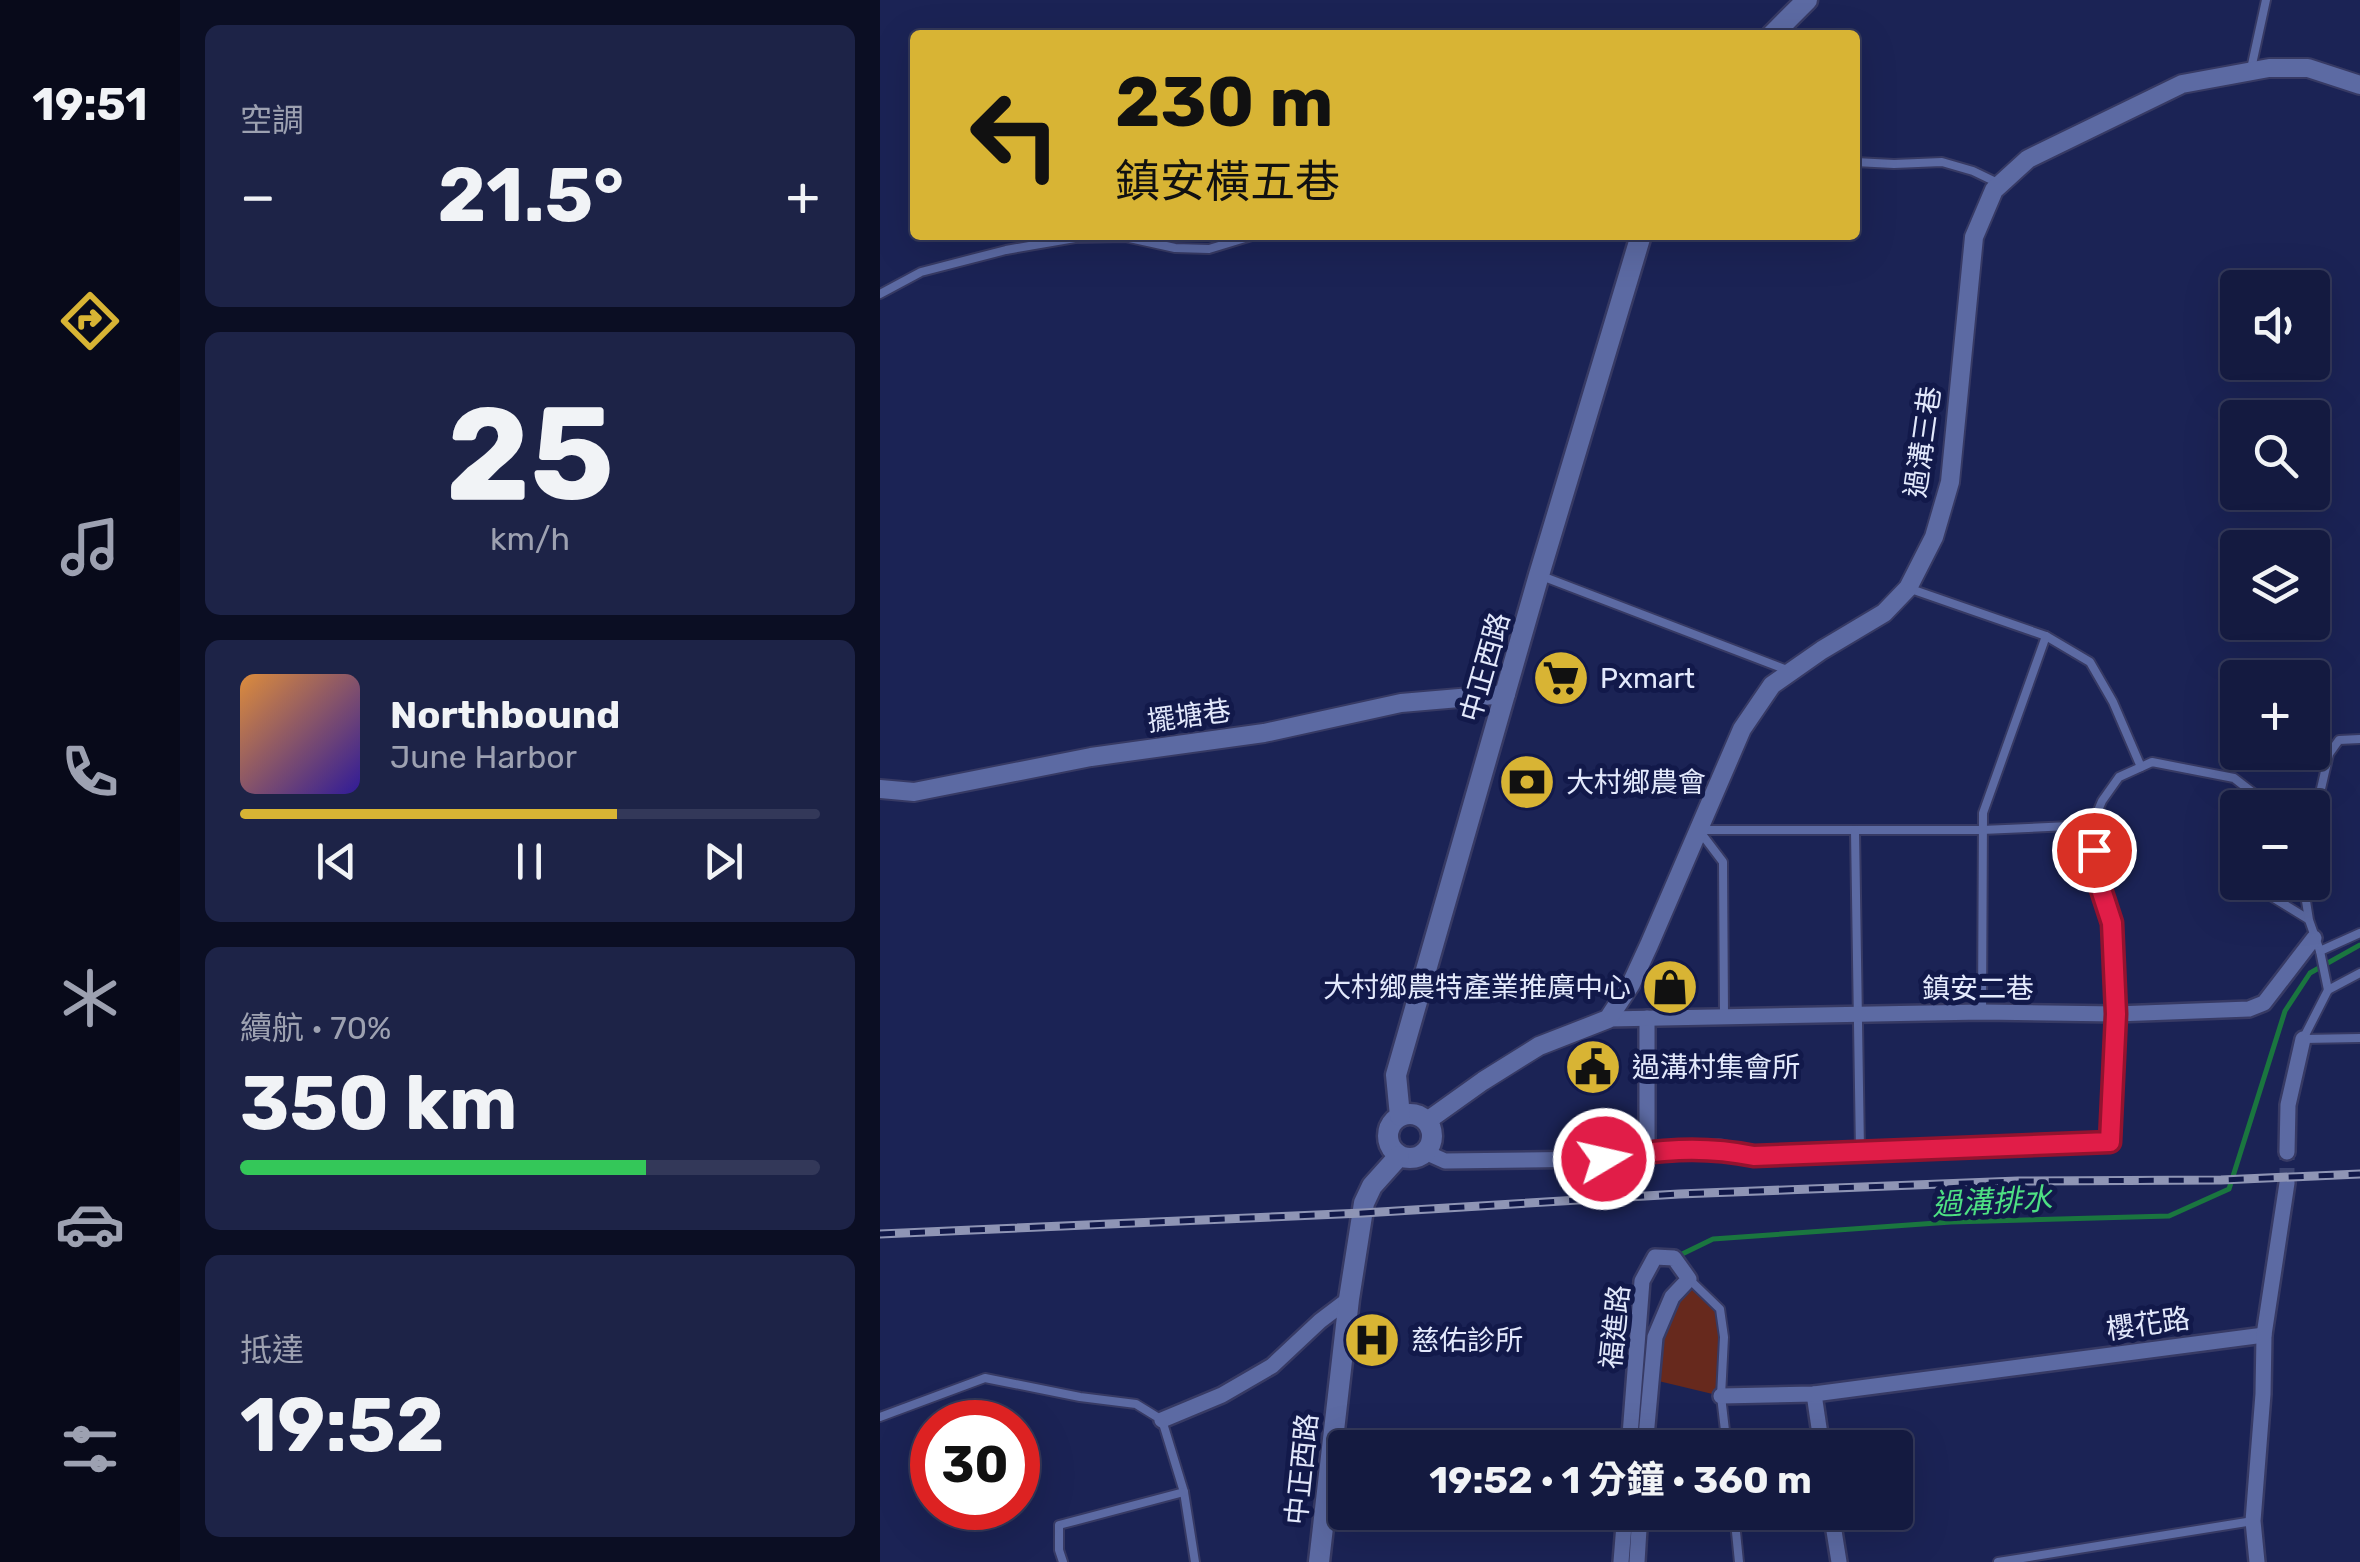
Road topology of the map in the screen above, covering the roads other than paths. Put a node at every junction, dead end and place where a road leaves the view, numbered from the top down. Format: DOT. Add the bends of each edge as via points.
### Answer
graph roads {
  1 [pos="1807,0"];
  2 [pos="2266,0"];
  3 [pos="1777,30"];
  4 [pos="2250,72"];
  5 [pos="2360,84"];
  6 [pos="1860,162"];
  7 [pos="2000,184"];
  8 [pos="1064,240"];
  9 [pos="1139,240"];
  10 [pos="1237,240"];
  11 [pos="1640,240"];
  12 [pos="880,294"];
  13 [pos="1540,575"];
  14 [pos="1908,588"];
  15 [pos="2046,636"];
  16 [pos="1790,671"];
  17 [pos="1506,694"];
  18 [pos="2360,739"];
  19 [pos="2142,767"];
  20 [pos="880,789"];
  21 [pos="2250,790"];
  22 [pos="2320,790"];
  23 [pos="2092,825"];
  24 [pos="1699,830"];
  25 [pos="1982,830"];
  26 [pos="1855,831"];
  27 [pos="2277,900"];
  28 [pos="2305,900"];
  29 [pos="2309,920"];
  30 [pos="2360,933"];
  31 [pos="2317,945"];
  32 [pos="2360,972"];
  33 [pos="2328,990"];
  34 [pos="1982,1012"];
  35 [pos="1857,1014"];
  36 [pos="2116,1014"];
  37 [pos="1724,1016"];
  38 [pos="1647,1018"];
  39 [pos="1608,1019"];
  40 [pos="2360,1038"];
  41 [pos="2302,1039"];
  42 [pos="1400,1116"];
  43 [pos="1426,1121"];
  44 [pos="2110,1142"];
  45 [pos="1860,1150"];
  46 [pos="1425,1152"];
  47 [pos="1647,1152"];
  48 [pos="2287,1152"];
  49 [pos="1399,1156"];
  50 [pos="2287,1184"];
  51 [pos="1688,1279"];
  52 [pos="1348,1299"];
  53 [pos="2264,1335"];
  54 [pos="1814,1394"];
  55 [pos="1721,1396"];
  56 [pos="880,1416"];
  57 [pos="1162,1420"];
  58 [pos="1631,1430"];
  59 [pos="1647,1430"];
  60 [pos="1725,1430"];
  61 [pos="1819,1430"];
  62 [pos="1184,1492"];
  63 [pos="2253,1522"];
  64 [pos="1623,1530"];
  65 [pos="1639,1530"];
  66 [pos="1736,1530"];
  67 [pos="1835,1530"];
  68 [pos="1063,1562"];
  69 [pos="1195,1562"];
  70 [pos="1319,1562"];
  71 [pos="1621,1562"];
  72 [pos="1637,1562"];
  73 [pos="1739,1562"];
  74 [pos="1839,1562"];
  75 [pos="1998,1562"];
  76 [pos="2257,1562"];
  1 -- 3 [label="main road"];
  2 -- 4 [label="lane"];
  4 -- 5 [label="street, 過溝三巷" via="2308,68"];
  4 -- 7 [label="street, 過溝三巷" via="2182,84 2028,159"];
  6 -- 7 [label="lane" via="1942,162"];
  7 -- 14 [label="street, 過溝三巷" via="1974,237 1950,482 1934,537"];
  8 -- 12 [label="lane" via="920,272"];
  9 -- 10 [label="lane" via="1174,248"];
  11 -- 13 [label="main road, 中正西路"];
  13 -- 16 [label="lane"];
  13 -- 17 [label="main road, 中正西路"];
  14 -- 15 [label="lane"];
  14 -- 16 [label="street, 過溝三巷" via="1884,613"];
  15 -- 19 [label="lane" via="2090,662"];
  15 -- 25 [label="lane" via="1982,813"];
  16 -- 24 [label="street, 過溝三巷" via="1742,729"];
  17 -- 20 [label="street, 擺塘巷" via="1402,702 1264,733 1091,757 914,792"];
  17 -- 42 [label="main road, 中正西路" via="1396,1076"];
  18 -- 22 [label="lane" via="2339,740 2328,754"];
  19 -- 21 [label="lane" via="2152,762 2234,778"];
  19 -- 23 [label="lane" via="2119,777"];
  23 -- 25 [label="lane"];
  23 -- 36 [label="lane" via="2096,874 2112,923"];
  24 -- 26 [label="lane"];
  24 -- 37 [label="lane" via="1723,862"];
  24 -- 39 [label="street, 過溝三巷" via="1631,984"];
  25 -- 26 [label="lane"];
  25 -- 34 [label="lane"];
  26 -- 35 [label="lane"];
  27 -- 29 [label="lane"];
  28 -- 29 [label="lane"];
  29 -- 31 [label="lane"];
  30 -- 31 [label="lane"];
  31 -- 33 [label="lane"];
  31 -- 36 [label="street, 鎮安二巷" via="2264,1003 2249,1010"];
  32 -- 33 [label="lane"];
  33 -- 41 [label="lane"];
  34 -- 35 [label="street, 鎮安二巷"];
  34 -- 36 [label="street, 鎮安二巷"];
  35 -- 37 [label="street, 鎮安二巷"];
  35 -- 45 [label="lane"];
  36 -- 44 [label="lane"];
  37 -- 38 [label="street, 鎮安二巷"];
  38 -- 39 [label="street, 鎮安二巷"];
  38 -- 47 [label="street"];
  39 -- 43 [label="street" via="1539,1046"];
  40 -- 41 [label="lane"];
  41 -- 48 [label="street" via="2288,1104"];
  42 -- 43 [label="main road"];
  42 -- 49 [label="main road, 中正西路" via="1387,1133"];
  43 -- 46 [label="main road" via="1432,1140"];
  44 -- 45 [label="street"];
  45 -- 47 [label="street" via="1754,1156 1719,1148"];
  46 -- 47 [label="street" via="1446,1161 1604,1159"];
  46 -- 49 [label="main road"];
  49 -- 52 [label="main road, 中正西路" via="1364,1203"];
  50 -- 53 [label="street"];
  51 -- 55 [label="lane" via="1720,1309"];
  51 -- 58 [label="street, 福進路" via="1674,1258 1655,1257 1642,1281"];
  51 -- 59 [label="street, 福進路" via="1672,1297 1655,1338"];
  52 -- 57 [label="street" via="1272,1366"];
  52 -- 70 [label="main road, 中正西路"];
  53 -- 54 [label="street, 櫻花路"];
  53 -- 63 [label="street"];
  54 -- 55 [label="street, 櫻花路"];
  54 -- 61 [label="street"];
  55 -- 60 [label="lane"];
  56 -- 57 [label="lane" via="985,1378 1136,1404"];
  57 -- 62 [label="lane"];
  62 -- 68 [label="lane" via="1059,1524"];
  62 -- 69 [label="lane"];
  63 -- 75 [label="lane"];
  63 -- 76 [label="street"];
  64 -- 71 [label="street"];
  65 -- 72 [label="street"];
  66 -- 73 [label="lane"];
  67 -- 74 [label="street"];
}
